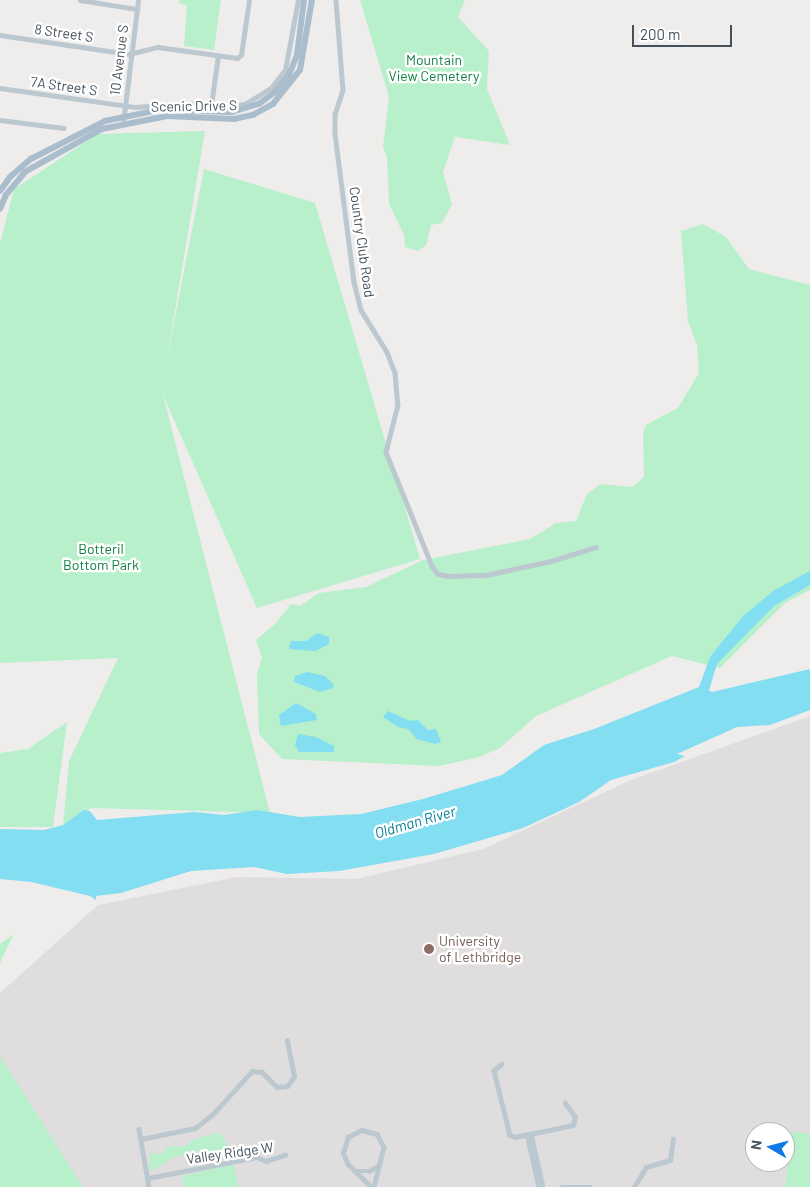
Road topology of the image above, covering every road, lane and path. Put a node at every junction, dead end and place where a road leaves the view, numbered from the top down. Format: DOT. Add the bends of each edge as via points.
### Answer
graph roads {
  1 [pos="80,0"];
  2 [pos="138,0"];
  3 [pos="249,0"];
  4 [pos="298,0"];
  5 [pos="304,0"];
  6 [pos="312,0"];
  7 [pos="336,0"];
  8 [pos="137,9"];
  9 [pos="0,35"];
  10 [pos="129,54"];
  11 [pos="218,56"];
  12 [pos="0,88"];
  13 [pos="124,105"];
  14 [pos="211,105"];
  15 [pos="124,115"];
  16 [pos="0,120"];
  17 [pos="123,123"];
  18 [pos="64,128"];
  19 [pos="0,191"];
  20 [pos="0,210"];
  21 [pos="596,547"];
  22 [pos="287,1041"];
  23 [pos="502,1064"];
  24 [pos="565,1104"];
  25 [pos="139,1129"];
  26 [pos="529,1134"];
  27 [pos="674,1139"];
  28 [pos="141,1140"];
  29 [pos="285,1155"];
  30 [pos="382,1161"];
  31 [pos="355,1170"];
  32 [pos="148,1178"];
  33 [pos="149,1187"];
  34 [pos="372,1187"];
  35 [pos="539,1187"];
  36 [pos="543,1187"];
  37 [pos="562,1187"];
  38 [pos="591,1187"];
  39 [pos="634,1187"];
  1 -- 8 [label="street"];
  2 -- 8 [label="street, 10 Avenue S"];
  3 -- 11 [label="street, 8 Street S" via="241,55 235,58"];
  4 -- 14 [label="street, Scenic Drive S" via="289,59 279,78 261,96 245,104"];
  5 -- 15 [label="main road, Scenic Drive S" via="297,56 289,75 276,92 259,104 232,112 170,109"];
  6 -- 17 [label="main road, Scenic Drive S" via="300,70 273,104 253,115 234,119 167,116"];
  7 -- 21 [label="street, Country Club Road" via="343,90 335,114 335,134 354,282 365,319 387,352 395,373 398,405 386,452 432,566 438,574 448,576 486,575"];
  8 -- 10 [label="street, 10 Avenue S"];
  9 -- 10 [label="street, 8 Street S"];
  10 -- 11 [label="street, 8 Street S" via="158,47"];
  10 -- 13 [label="street, 10 Avenue S"];
  11 -- 14 [label="street"];
  12 -- 13 [label="street, 7A Street S"];
  13 -- 14 [label="street, Scenic Drive S"];
  13 -- 15 [label="street, 10 Avenue S"];
  15 -- 17 [label="street, 10 Avenue S"];
  15 -- 19 [label="main road, Scenic Drive S" via="94,126 31,159 10,176"];
  16 -- 18 [label="street"];
  17 -- 20 [label="main road, Scenic Drive S" via="87,136 40,162 15,182"];
  22 -- 28 [label="street" via="294,1077 287,1086 277,1087 262,1072 252,1071 213,1114 195,1128"];
  23 -- 26 [label="street" via="494,1071 508,1133 515,1137"];
  24 -- 26 [label="street" via="575,1117 572,1124"];
  25 -- 28 [label="street"];
  26 -- 35 [label="street"];
  26 -- 36 [label="street"];
  27 -- 39 [label="street" via="670,1160 646,1167"];
  28 -- 32 [label="street"];
  29 -- 32 [label="street, Valley Ridge W" via="266,1161 257,1157"];
  30 -- 31 [label="street" via="369,1171"];
  30 -- 31 [label="street" via="384,1147 380,1138 370,1131 358,1131 348,1137 343,1150 345,1160"];
  30 -- 34 [label="street"];
  31 -- 34 [label="street"];
  32 -- 33 [label="street"];
  37 -- 38 [label="street"];
}
